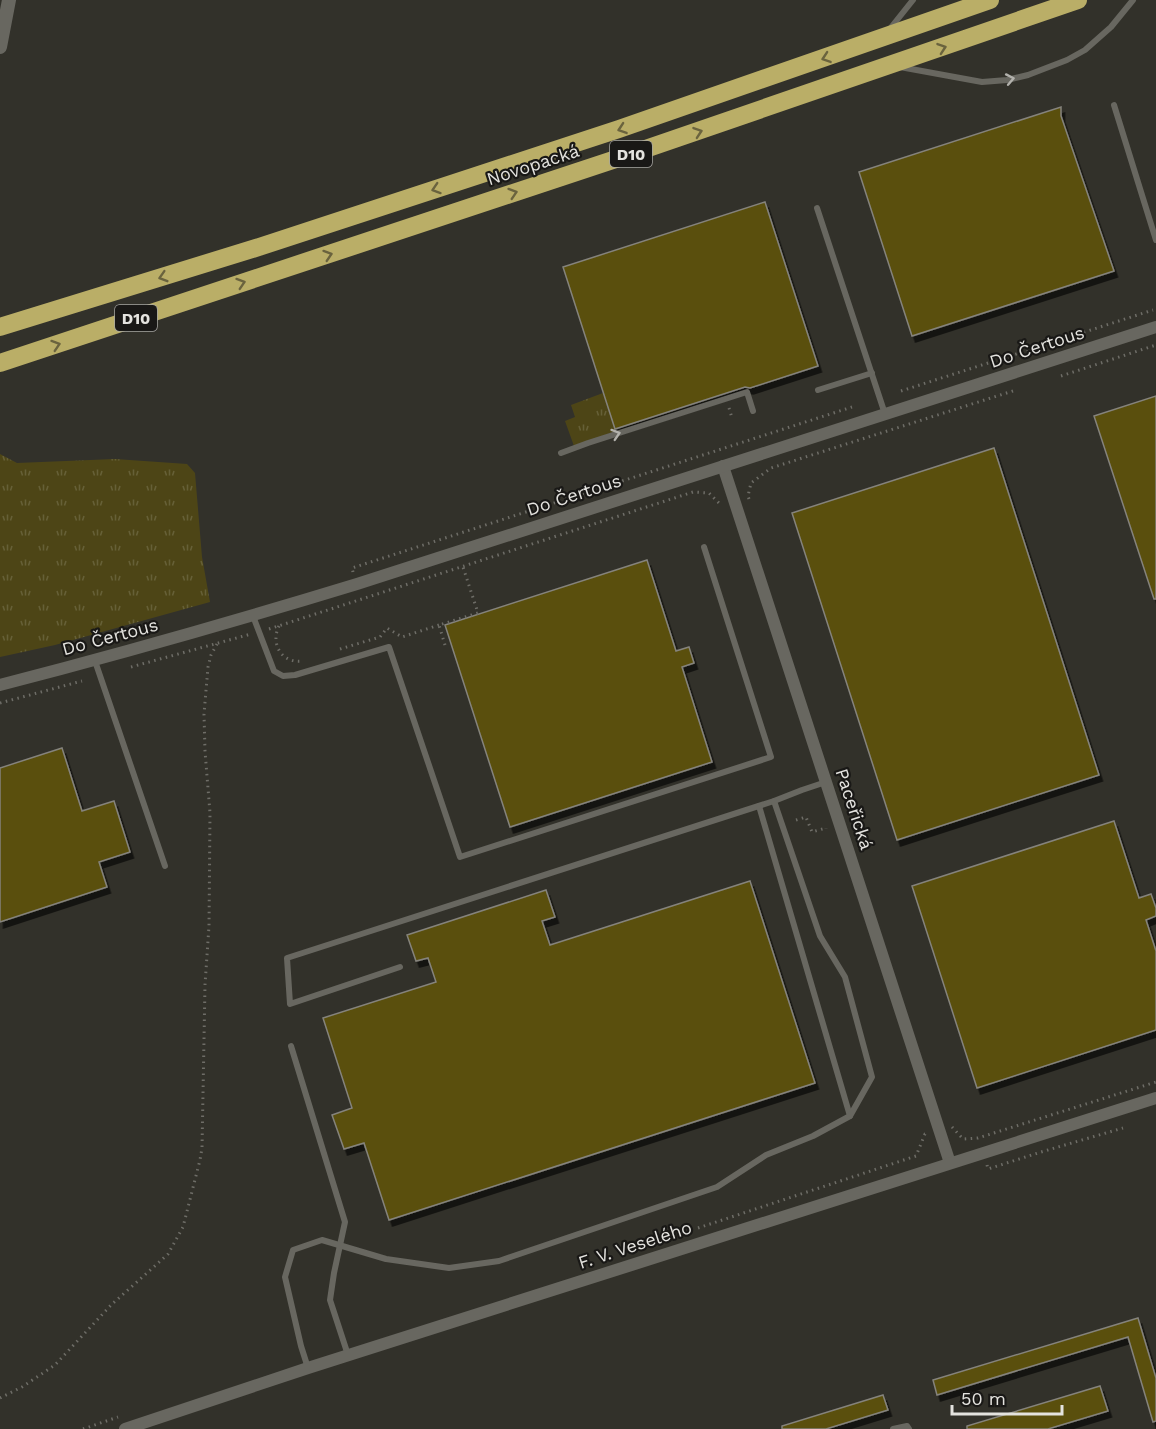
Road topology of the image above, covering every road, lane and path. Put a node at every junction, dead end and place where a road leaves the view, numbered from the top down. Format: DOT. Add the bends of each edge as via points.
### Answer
graph roads {
  1 [pos="9,0"];
  2 [pos="913,0"];
  3 [pos="990,0"];
  4 [pos="1078,0"];
  5 [pos="1133,0"];
  6 [pos="881,39"];
  7 [pos="0,47"];
  8 [pos="891,66"];
  9 [pos="1114,105"];
  10 [pos="817,208"];
  11 [pos="1156,240"];
  12 [pos="1153,310"];
  13 [pos="0,327"];
  14 [pos="1156,327"];
  15 [pos="1156,345"];
  16 [pos="0,363"];
  17 [pos="872,373"];
  18 [pos="1061,376"];
  19 [pos="818,390"];
  20 [pos="1016,390"];
  21 [pos="902,391"];
  22 [pos="852,407"];
  23 [pos="753,411"];
  24 [pos="885,414"];
  25 [pos="561,453"];
  26 [pos="723,466"];
  27 [pos="748,496"];
  28 [pos="734,500"];
  29 [pos="752,507"];
  30 [pos="704,547"];
  31 [pos="463,567"];
  32 [pos="357,584"];
  33 [pos="253,616"];
  34 [pos="439,625"];
  35 [pos="280,626"];
  36 [pos="259,632"];
  37 [pos="217,644"];
  38 [pos="445,645"];
  39 [pos="337,650"];
  40 [pos="95,661"];
  41 [pos="304,661"];
  42 [pos="131,668"];
  43 [pos="82,681"];
  44 [pos="0,685"];
  45 [pos="0,703"];
  46 [pos="826,782"];
  47 [pos="774,801"];
  48 [pos="759,806"];
  49 [pos="796,820"];
  50 [pos="829,838"];
  51 [pos="165,866"];
  52 [pos="400,967"];
  53 [pos="291,1046"];
  54 [pos="1156,1082"];
  55 [pos="1156,1098"];
  56 [pos="850,1116"];
  57 [pos="939,1130"];
  58 [pos="950,1163"];
  59 [pos="690,1231"];
  60 [pos="340,1245"];
  61 [pos="348,1356"];
  62 [pos="308,1368"];
  63 [pos="0,1398"];
  64 [pos="127,1414"];
  65 [pos="83,1429"];
  66 [pos="125,1429"];
  67 [pos="893,1429"];
  68 [pos="909,1429"];
  1 -- 7 [label="street"];
  2 -- 6 [label="lane"];
  3 -- 6 [label="highway, Novopacká / D10"];
  8 -- 4 [label="highway, Novopacká / D10, one-way"];
  8 -- 5 [label="lane, one-way" via="982,82 1028,75 1085,50"];
  6 -- 13 [label="highway, Novopacká / D10, one-way" via="304,233"];
  16 -- 8 [label="highway, Novopacká / D10, one-way"];
  9 -- 11 [label="lane"];
  10 -- 17 [label="lane"];
  12 -- 21 [label="path"];
  14 -- 24 [label="street, Do Čertous"];
  15 -- 18 [label="path"];
  17 -- 19 [label="lane"];
  17 -- 24 [label="lane"];
  20 -- 27 [label="path" via="771,468 751,483"];
  22 -- 32 [label="path" via="352,568"];
  25 -- 23 [label="lane, one-way" via="747,392"];
  24 -- 26 [label="street, Do Čertous"];
  26 -- 28 [label="street, Paceřická"];
  26 -- 32 [label="street, Do Čertous"];
  27 -- 28 [label="path"];
  27 -- 29 [label="path"];
  28 -- 31 [label="path" via="720,504 709,493 693,492"];
  28 -- 46 [label="street, Paceřická"];
  30 -- 36 [label="lane" via="771,757 460,857 389,647 283,676 274,671"];
  31 -- 34 [label="path" via="478,613"];
  31 -- 35 [label="path"];
  32 -- 33 [label="street, Do Čertous"];
  33 -- 36 [label="lane"];
  33 -- 40 [label="street, Do Čertous"];
  34 -- 38 [label="path"];
  34 -- 39 [label="path" via="402,637 387,628 380,637"];
  35 -- 36 [label="path"];
  35 -- 41 [label="path" via="276,637 280,652 290,661"];
  36 -- 37 [label="path"];
  37 -- 42 [label="path"];
  37 -- 63 [label="path" via="208,667 204,714 210,813 202,1148 183,1227 168,1254 112,1304 55,1365"];
  40 -- 44 [label="street, Do Čertous"];
  40 -- 51 [label="lane"];
  43 -- 45 [label="path"];
  46 -- 47 [label="lane"];
  46 -- 57 [label="street, Paceřická"];
  47 -- 48 [label="lane"];
  47 -- 56 [label="lane" via="820,936 845,977 872,1077"];
  48 -- 52 [label="lane" via="287,958 290,1004"];
  48 -- 56 [label="lane"];
  49 -- 50 [label="path" via="806,817 812,832 825,828"];
  53 -- 60 [label="lane" via="345,1222"];
  54 -- 57 [label="path" via="978,1138 963,1138 949,1125"];
  55 -- 58 [label="street, F. V. Veselého"];
  56 -- 60 [label="lane" via="766,1155 717,1187 499,1261 449,1268 386,1259"];
  57 -- 58 [label="street, Paceřická"];
  57 -- 59 [label="path" via="925,1134 916,1156"];
  58 -- 61 [label="street, F. V. Veselého"];
  60 -- 61 [label="lane" via="330,1300"];
  60 -- 62 [label="lane" via="322,1240 294,1250 285,1277"];
  61 -- 62 [label="street, F. V. Veselého"];
  62 -- 66 [label="street, F. V. Veselého"];
  64 -- 65 [label="path"];
  67 -- 68 [label="lane" via="908,1425"];
}
